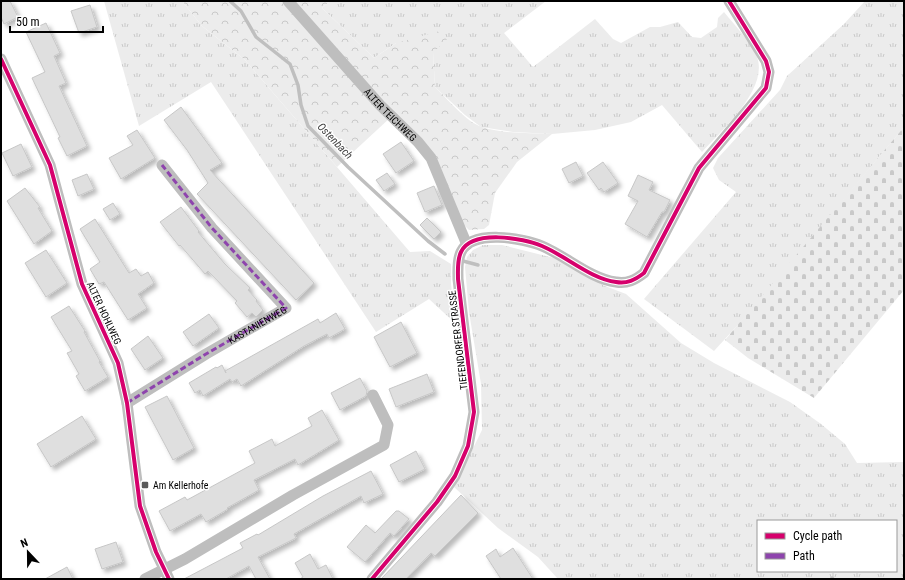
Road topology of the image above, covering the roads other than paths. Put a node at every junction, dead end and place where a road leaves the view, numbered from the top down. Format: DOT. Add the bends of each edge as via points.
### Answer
graph roads {
  1 [pos="288,1"];
  2 [pos="729,1"];
  3 [pos="1,59"];
  4 [pos="162,165"];
  5 [pos="467,245"];
  6 [pos="372,395"];
  7 [pos="127,403"];
  8 [pos="166,574"];
  9 [pos="145,579"];
  10 [pos="372,579"];
  1 -- 5 [label="street, ALTER TEICHWEG" via="380,105 431,158"];
  2 -- 5 [label="street" via="766,61 769,72 766,88 699,168 644,272 633,280 624,283 614,282 596,276 540,245 497,238 485,238"];
  3 -- 7 [label="street, ALTER HOHLWEG" via="50,166 82,284 118,363"];
  4 -- 7 [label="street, KASTANIENWEG" via="212,228 286,308"];
  5 -- 10 [label="street, TIEFENDORFER STRASSE" via="459,257 458,279 473,406 468,446 455,476 437,502"];
  6 -- 8 [label="street" via="388,425 384,445 293,495"];
  7 -- 8 [label="street, ALTER HOHLWEG" via="140,506"];
  8 -- 9 [label="street"];
}
